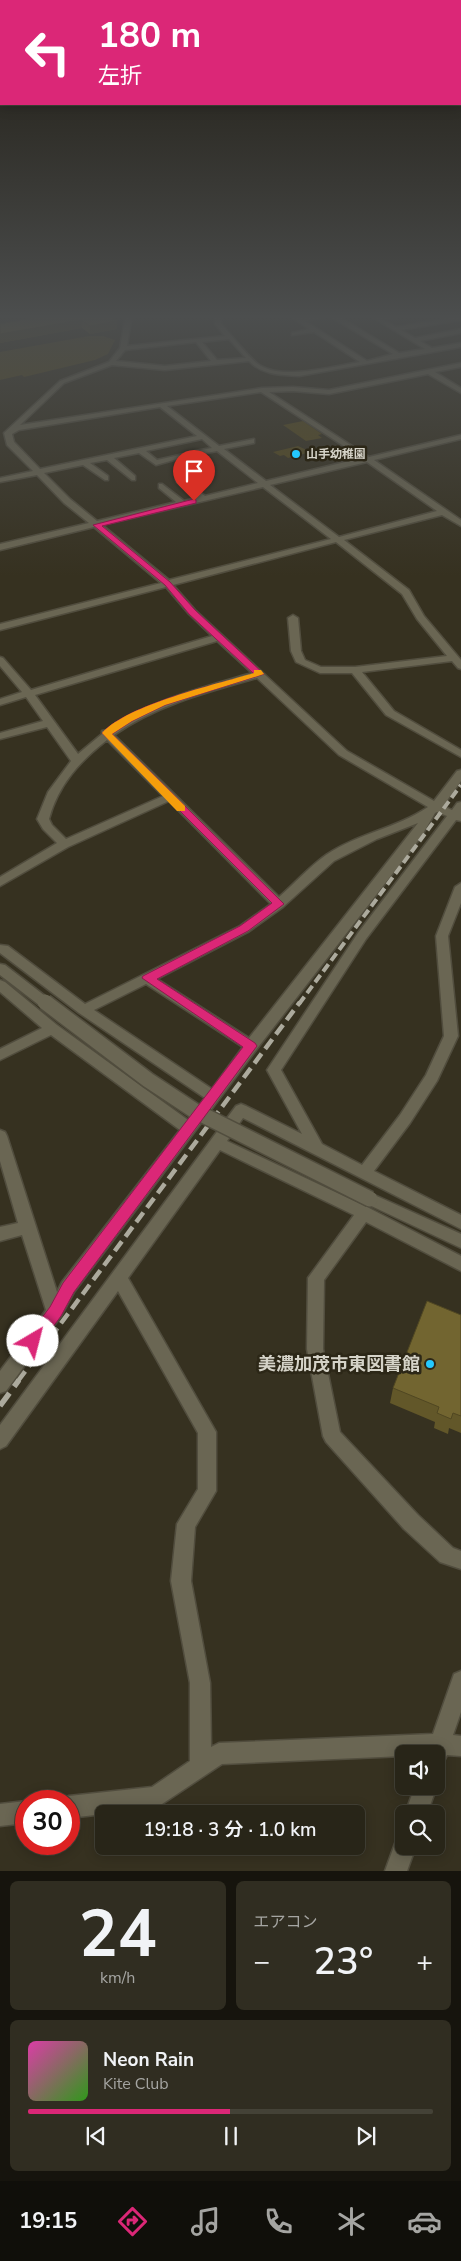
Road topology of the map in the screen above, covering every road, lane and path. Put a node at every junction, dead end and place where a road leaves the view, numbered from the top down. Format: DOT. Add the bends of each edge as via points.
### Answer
graph roads {
  1 [pos="40,401"];
  2 [pos="186,401"];
  3 [pos="279,401"];
  4 [pos="161,405"];
  5 [pos="4,434"];
  6 [pos="461,436"];
  7 [pos="202,437"];
  8 [pos="251,441"];
  9 [pos="217,449"];
  10 [pos="140,450"];
  11 [pos="198,453"];
  12 [pos="184,456"];
  13 [pos="108,457"];
  14 [pos="368,459"];
  15 [pos="84,462"];
  16 [pos="37,472"];
  17 [pos="104,478"];
  18 [pos="132,478"];
  19 [pos="0,480"];
  20 [pos="180,480"];
  21 [pos="265,484"];
  22 [pos="162,486"];
  23 [pos="204,499"];
  24 [pos="184,504"];
  25 [pos="443,512"];
  26 [pos="461,524"];
  27 [pos="96,525"];
  28 [pos="337,538"];
  29 [pos="0,547"];
  30 [pos="168,584"];
  31 [pos="293,618"];
  32 [pos="0,627"];
  33 [pos="219,637"];
  34 [pos="452,658"];
  35 [pos="0,660"];
  36 [pos="461,666"];
  37 [pos="355,670"];
  38 [pos="260,674"];
  39 [pos="29,694"];
  40 [pos="0,702"];
  41 [pos="49,722"];
  42 [pos="106,733"];
  43 [pos="0,736"];
  44 [pos="461,754"];
  45 [pos="77,761"];
  46 [pos="461,773"];
  47 [pos="169,797"];
  48 [pos="433,809"];
  49 [pos="458,813"];
  50 [pos="64,844"];
  51 [pos="0,882"];
  52 [pos="461,887"];
  53 [pos="279,904"];
  54 [pos="0,949"];
  55 [pos="0,968"];
  56 [pos="148,978"];
  57 [pos="0,985"];
  58 [pos="84,1010"];
  59 [pos="52,1029"];
  60 [pos="251,1046"];
  61 [pos="0,1056"];
  62 [pos="214,1097"];
  63 [pos="190,1129"];
  64 [pos="0,1136"];
  65 [pos="218,1143"];
  66 [pos="317,1149"];
  67 [pos="364,1173"];
  68 [pos="367,1206"];
  69 [pos="461,1222"];
  70 [pos="27,1227"];
  71 [pos="0,1234"];
  72 [pos="461,1242"];
  73 [pos="461,1264"];
  74 [pos="120,1277"];
  75 [pos="55,1312"];
  76 [pos="0,1385"];
  77 [pos="0,1440"];
  78 [pos="461,1560"];
  79 [pos="461,1681"];
  80 [pos="446,1748"];
  81 [pos="201,1766"];
  82 [pos="80,1806"];
  83 [pos="15,1813"];
  84 [pos="0,1815"];
  85 [pos="402,1855"];
  86 [pos="396,1871"];
  1 -- 5 [label="street"];
  2 -- 4 [label="street"];
  3 -- 14 [label="street"];
  4 -- 5 [label="street" via="18,428"];
  4 -- 7 [label="street"];
  5 -- 16 [label="street"];
  6 -- 14 [label="street"];
  7 -- 9 [label="street"];
  7 -- 10 [label="street"];
  8 -- 9 [label="street"];
  9 -- 11 [label="street"];
  9 -- 21 [label="street"];
  10 -- 12 [label="street" via="156,462"];
  10 -- 13 [label="street"];
  13 -- 15 [label="street"];
  13 -- 18 [label="street"];
  14 -- 21 [label="street"];
  14 -- 25 [label="street"];
  15 -- 16 [label="street"];
  15 -- 17 [label="street"];
  16 -- 19 [label="street"];
  16 -- 27 [label="street"];
  20 -- 23 [label="street"];
  21 -- 23 [label="street"];
  21 -- 28 [label="street"];
  22 -- 24 [label="street"];
  23 -- 24 [label="street"];
  24 -- 27 [label="street"];
  25 -- 26 [label="street"];
  25 -- 28 [label="street"];
  27 -- 29 [label="street"];
  27 -- 30 [label="street"];
  28 -- 30 [label="street"];
  28 -- 34 [label="street" via="406,592 420,617"];
  30 -- 32 [label="street"];
  30 -- 33 [label="street"];
  31 -- 37 [label="street" via="296,651 302,662 320,670"];
  33 -- 38 [label="street"];
  33 -- 39 [label="street"];
  34 -- 36 [label="street"];
  34 -- 37 [label="street"];
  35 -- 39 [label="street"];
  37 -- 44 [label="street" via="390,713"];
  38 -- 42 [label="street" via="162,703"];
  38 -- 48 [label="street" via="342,753"];
  39 -- 40 [label="street"];
  39 -- 41 [label="street"];
  41 -- 43 [label="street"];
  41 -- 45 [label="street"];
  42 -- 45 [label="street"];
  42 -- 47 [label="street"];
  45 -- 50 [label="street" via="61,777 51,794 43,819"];
  46 -- 48 [label="street"];
  47 -- 50 [label="street"];
  47 -- 53 [label="street"];
  48 -- 49 [label="street"];
  48 -- 53 [label="street" via="420,818 373,836 330,858"];
  48 -- 60 [label="street" via="417,834"];
  49 -- 66 [label="street" via="362,936 274,1070"];
  50 -- 51 [label="street"];
  52 -- 67 [label="street" via="442,936 451,1036 432,1077 406,1119"];
  53 -- 56 [label="street" via="244,929"];
  54 -- 58 [label="street"];
  55 -- 68 [label="street, bridge" via="148,1080 195,1110"];
  56 -- 58 [label="street"];
  56 -- 60 [label="street"];
  57 -- 59 [label="street"];
  58 -- 62 [label="street"];
  59 -- 61 [label="street"];
  59 -- 63 [label="street"];
  60 -- 62 [label="street"];
  62 -- 63 [label="street"];
  63 -- 75 [label="street" via="68,1287"];
  64 -- 70 [label="street"];
  65 -- 66 [label="street" via="241,1110"];
  65 -- 68 [label="street"];
  65 -- 74 [label="street"];
  66 -- 67 [label="street"];
  67 -- 69 [label="street"];
  68 -- 72 [label="street"];
  68 -- 73 [label="street"];
  68 -- 78 [label="street" via="316,1278 314,1349 332,1436 411,1522 447,1555"];
  70 -- 71 [label="street"];
  70 -- 75 [label="street"];
  74 -- 77 [label="street"];
  74 -- 81 [label="street" via="207,1432 206,1491 186,1524 181,1581 200,1683"];
  75 -- 76 [label="street"];
  79 -- 80 [label="street"];
  80 -- 81 [label="street" via="220,1754"];
  81 -- 82 [label="street" via="156,1797"];
  83 -- 84 [label="street"];
  85 -- 86 [label="street"];
}
